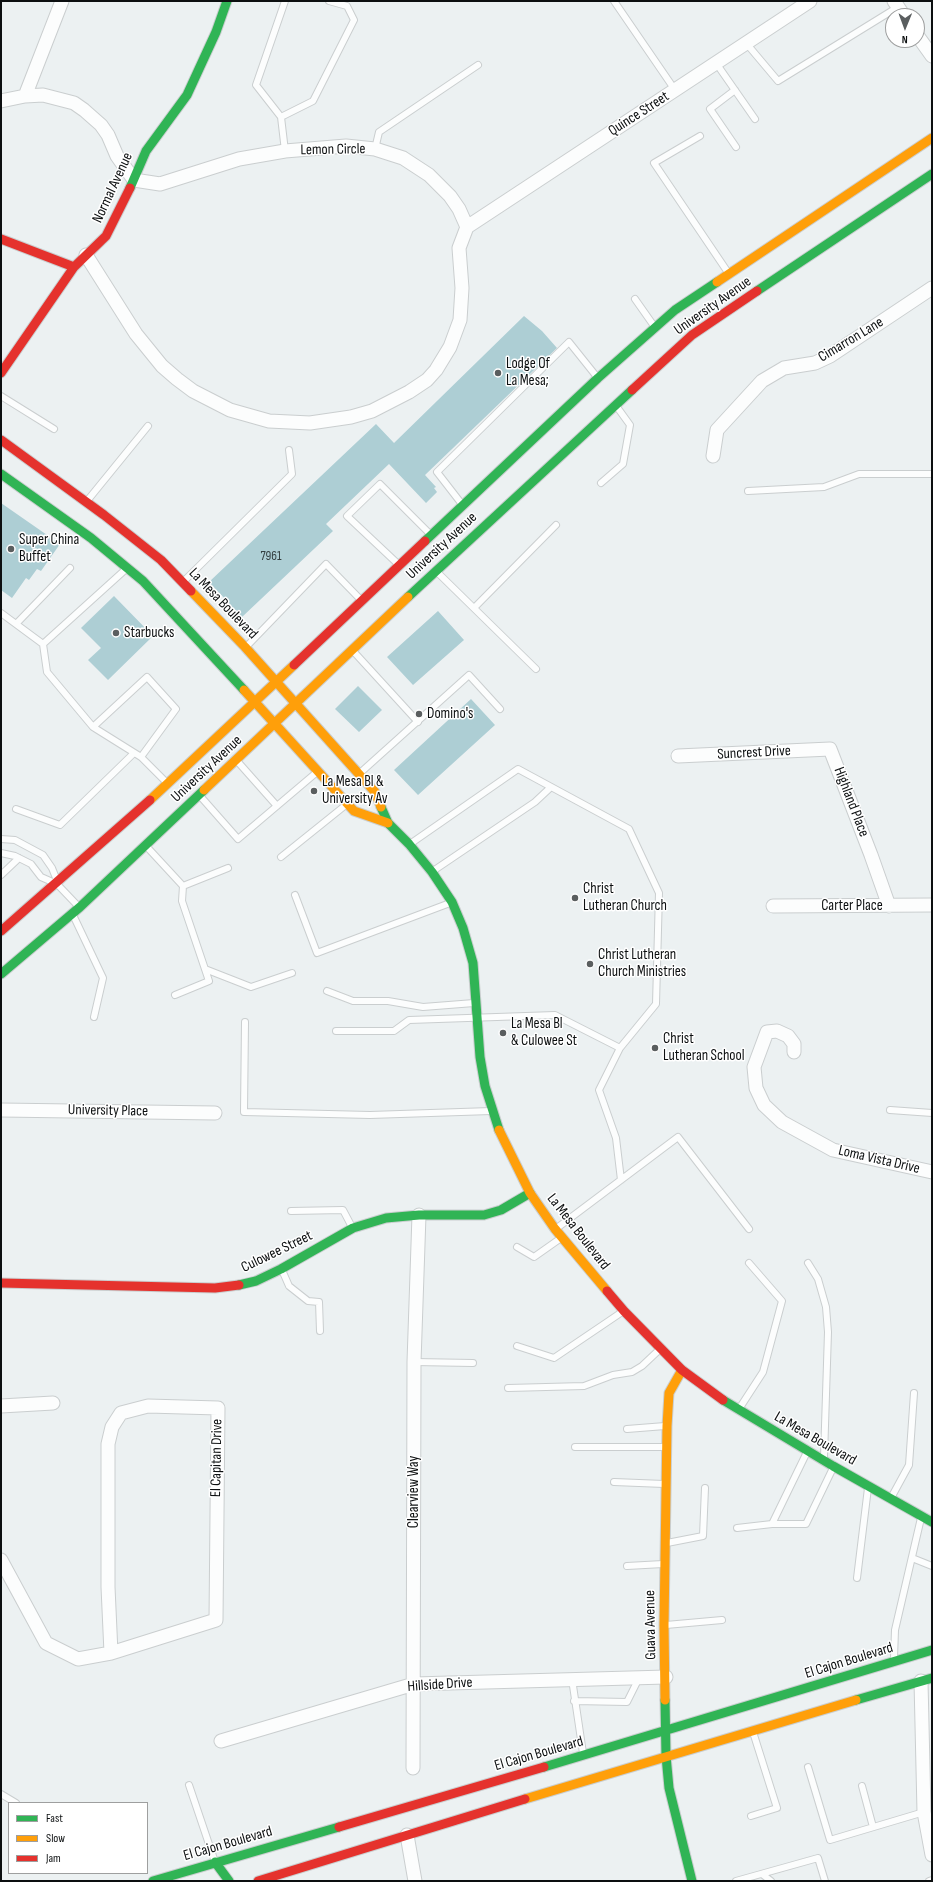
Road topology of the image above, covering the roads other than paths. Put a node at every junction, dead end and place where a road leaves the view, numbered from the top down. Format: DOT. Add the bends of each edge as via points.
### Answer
graph roads {
  1 [pos="62,1"];
  2 [pos="227,1"];
  3 [pos="285,1"];
  4 [pos="329,1"];
  5 [pos="614,1"];
  6 [pos="810,1"];
  7 [pos="885,16"];
  8 [pos="746,43"];
  9 [pos="716,63"];
  10 [pos="478,66"];
  11 [pos="675,90"];
  12 [pos="735,90"];
  13 [pos="25,96"];
  14 [pos="1,101"];
  15 [pos="282,117"];
  16 [pos="755,119"];
  17 [pos="700,136"];
  18 [pos="931,140"];
  19 [pos="736,147"];
  20 [pos="375,149"];
  21 [pos="286,151"];
  22 [pos="932,174"];
  23 [pos="134,180"];
  24 [pos="467,227"];
  25 [pos="1,239"];
  26 [pos="86,255"];
  27 [pos="74,267"];
  28 [pos="729,274"];
  29 [pos="932,288"];
  30 [pos="635,299"];
  31 [pos="655,327"];
  32 [pos="1,373"];
  33 [pos="598,378"];
  34 [pos="1,396"];
  35 [pos="616,406"];
  36 [pos="148,426"];
  37 [pos="54,429"];
  38 [pos="1,440"];
  39 [pos="289,450"];
  40 [pos="713,456"];
  41 [pos="1,474"];
  42 [pos="932,474"];
  43 [pos="601,483"];
  44 [pos="748,491"];
  45 [pos="86,502"];
  46 [pos="462,505"];
  47 [pos="556,524"];
  48 [pos="432,535"];
  49 [pos="400,566"];
  50 [pos="70,568"];
  51 [pos="127,568"];
  52 [pos="436,570"];
  53 [pos="183,582"];
  54 [pos="362,602"];
  55 [pos="474,608"];
  56 [pos="1,613"];
  57 [pos="16,624"];
  58 [pos="43,644"];
  59 [pos="245,647"];
  60 [pos="352,650"];
  61 [pos="536,669"];
  62 [pos="277,682"];
  63 [pos="256,702"];
  64 [pos="296,704"];
  65 [pos="500,709"];
  66 [pos="418,722"];
  67 [pos="275,724"];
  68 [pos="93,727"];
  69 [pos="830,749"];
  70 [pos="134,753"];
  71 [pos="678,756"];
  72 [pos="140,757"];
  73 [pos="237,760"];
  74 [pos="318,771"];
  75 [pos="359,774"];
  76 [pos="168,784"];
  77 [pos="550,787"];
  78 [pos="200,796"];
  79 [pos="348,804"];
  80 [pos="277,806"];
  81 [pos="16,809"];
  82 [pos="388,823"];
  83 [pos="1,839"];
  84 [pos="409,844"];
  85 [pos="146,846"];
  86 [pos="1,853"];
  87 [pos="281,857"];
  88 [pos="19,858"];
  89 [pos="228,868"];
  90 [pos="432,872"];
  91 [pos="1,875"];
  92 [pos="57,884"];
  93 [pos="183,886"];
  94 [pos="294,895"];
  95 [pos="452,902"];
  96 [pos="932,905"];
  97 [pos="773,906"];
  98 [pos="889,906"];
  99 [pos="80,907"];
  100 [pos="72,914"];
  101 [pos="1,931"];
  102 [pos="205,969"];
  103 [pos="292,973"];
  104 [pos="1,974"];
  105 [pos="327,991"];
  106 [pos="175,995"];
  107 [pos="477,1003"];
  108 [pos="94,1016"];
  109 [pos="478,1018"];
  110 [pos="245,1022"];
  111 [pos="336,1031"];
  112 [pos="620,1048"];
  113 [pos="794,1052"];
  114 [pos="1,1110"];
  115 [pos="890,1110"];
  116 [pos="492,1111"];
  117 [pos="215,1113"];
  118 [pos="932,1113"];
  119 [pos="932,1172"];
  120 [pos="621,1180"];
  121 [pos="530,1193"];
  122 [pos="291,1211"];
  123 [pos="419,1215"];
  124 [pos="353,1228"];
  125 [pos="555,1229"];
  126 [pos="749,1229"];
  127 [pos="563,1238"];
  128 [pos="517,1247"];
  129 [pos="749,1263"];
  130 [pos="808,1263"];
  131 [pos="281,1269"];
  132 [pos="1,1283"];
  133 [pos="624,1311"];
  134 [pos="320,1331"];
  135 [pos="516,1346"];
  136 [pos="660,1349"];
  137 [pos="414,1362"];
  138 [pos="473,1363"];
  139 [pos="682,1370"];
  140 [pos="508,1388"];
  141 [pos="914,1393"];
  142 [pos="54,1403"];
  143 [pos="1,1406"];
  144 [pos="738,1410"];
  145 [pos="667,1426"];
  146 [pos="627,1429"];
  147 [pos="575,1447"];
  148 [pos="666,1447"];
  149 [pos="807,1451"];
  150 [pos="823,1460"];
  151 [pos="833,1466"];
  152 [pos="614,1482"];
  153 [pos="666,1484"];
  154 [pos="869,1486"];
  155 [pos="704,1488"];
  156 [pos="890,1500"];
  157 [pos="921,1517"];
  158 [pos="932,1522"];
  159 [pos="772,1524"];
  160 [pos="737,1528"];
  161 [pos="665,1543"];
  162 [pos="912,1558"];
  163 [pos="1,1560"];
  164 [pos="665,1564"];
  165 [pos="627,1566"];
  166 [pos="932,1566"];
  167 [pos="857,1578"];
  168 [pos="722,1620"];
  169 [pos="664,1625"];
  170 [pos="932,1650"];
  171 [pos="111,1653"];
  172 [pos="894,1662"];
  173 [pos="666,1677"];
  174 [pos="639,1678"];
  175 [pos="572,1679"];
  176 [pos="927,1680"];
  177 [pos="414,1684"];
  178 [pos="574,1701"];
  179 [pos="666,1731"];
  180 [pos="753,1731"];
  181 [pos="221,1741"];
  182 [pos="583,1756"];
  183 [pos="666,1756"];
  184 [pos="808,1767"];
  185 [pos="413,1768"];
  186 [pos="189,1785"];
  187 [pos="862,1786"];
  188 [pos="1,1794"];
  189 [pos="14,1802"];
  190 [pos="924,1812"];
  191 [pos="751,1816"];
  192 [pos="873,1827"];
  193 [pos="407,1835"];
  194 [pos="932,1855"];
  195 [pos="215,1862"];
  196 [pos="762,1874"];
  197 [pos="932,1880"];
  198 [pos="153,1881"];
  199 [pos="229,1881"];
  200 [pos="258,1881"];
  201 [pos="415,1881"];
  202 [pos="692,1881"];
  203 [pos="736,1881"];
  204 [pos="771,1881"];
  205 [pos="824,1881"];
  206 [pos="929,1881"];
  1 -- 13 [label="street"];
  2 -- 23 [label="main road, Normal Avenue" via="216,32 187,95 146,151"];
  3 -- 15 [label="lane" via="256,85"];
  4 -- 15 [label="lane" via="347,6 354,20 313,101"];
  5 -- 11 [label="lane"];
  6 -- 8 [label="street, Quince Street"];
  7 -- 8 [label="lane" via="778,81"];
  8 -- 9 [label="street, Quince Street"];
  9 -- 11 [label="street, Quince Street"];
  9 -- 12 [label="lane"];
  10 -- 20 [label="lane" via="379,132"];
  11 -- 24 [label="street, Quince Street"];
  12 -- 16 [label="lane"];
  12 -- 19 [label="lane" via="710,109"];
  13 -- 14 [label="street"];
  13 -- 23 [label="street" via="54,97 74,103 84,110 101,125 117,156"];
  15 -- 21 [label="lane"];
  17 -- 28 [label="lane" via="654,163"];
  18 -- 28 [label="main road, University Avenue"];
  20 -- 21 [label="street, Lemon Circle" via="346,146"];
  20 -- 24 [label="street, Lemon Circle" via="403,158 429,174 450,196"];
  21 -- 23 [label="street, Lemon Circle" via="239,159 160,184"];
  22 -- 35 [label="main road, University Avenue" via="692,335"];
  23 -- 26 [label="main road, Normal Avenue" via="106,236"];
  24 -- 26 [label="street" via="459,248 462,293 460,320 450,347 436,370 409,392 372,411 310,423 269,421 230,410 193,392 162,366 136,334"];
  25 -- 27 [label="main road"];
  26 -- 27 [label="main road, Normal Avenue"];
  27 -- 32 [label="main road, Normal Avenue"];
  28 -- 31 [label="main road, University Avenue" via="675,310"];
  29 -- 40 [label="street, Cimarron Lane" via="830,356 815,363 784,368 762,381 717,430"];
  30 -- 31 [label="lane"];
  31 -- 33 [label="main road, University Avenue"];
  33 -- 46 [label="main road, University Avenue"];
  33 -- 46 [label="lane" via="568,342 437,472"];
  34 -- 37 [label="lane"];
  35 -- 43 [label="lane" via="630,426 623,464"];
  35 -- 52 [label="main road, University Avenue"];
  36 -- 45 [label="lane"];
  38 -- 45 [label="main road, La Mesa Boulevard"];
  39 -- 53 [label="lane" via="292,474"];
  41 -- 51 [label="main road, La Mesa Boulevard" via="91,538"];
  42 -- 44 [label="lane" via="859,474 824,487"];
  45 -- 53 [label="main road, La Mesa Boulevard" via="161,560"];
  46 -- 48 [label="main road, University Avenue"];
  47 -- 55 [label="lane"];
  48 -- 49 [label="main road, University Avenue"];
  48 -- 49 [label="lane" via="380,484 348,516"];
  49 -- 54 [label="main road, University Avenue"];
  50 -- 57 [label="lane"];
  51 -- 58 [label="lane"];
  51 -- 63 [label="main road, La Mesa Boulevard" via="143,581"];
  52 -- 55 [label="lane"];
  52 -- 60 [label="main road, University Avenue"];
  53 -- 59 [label="main road, La Mesa Boulevard"];
  54 -- 59 [label="lane" via="326,564"];
  54 -- 62 [label="main road, University Avenue"];
  55 -- 61 [label="lane"];
  56 -- 57 [label="lane"];
  57 -- 58 [label="lane"];
  58 -- 68 [label="lane" via="47,672"];
  59 -- 62 [label="main road, La Mesa Boulevard"];
  60 -- 64 [label="main road, University Avenue"];
  60 -- 66 [label="lane"];
  62 -- 63 [label="main road, University Avenue"];
  62 -- 64 [label="main road, La Mesa Boulevard"];
  63 -- 67 [label="main road, La Mesa Boulevard"];
  63 -- 76 [label="main road, University Avenue"];
  64 -- 67 [label="main road, University Avenue"];
  64 -- 75 [label="main road, La Mesa Boulevard"];
  65 -- 66 [label="lane" via="469,675"];
  66 -- 75 [label="lane"];
  67 -- 73 [label="main road, University Avenue"];
  67 -- 74 [label="main road, La Mesa Boulevard"];
  68 -- 70 [label="lane"];
  68 -- 72 [label="lane" via="147,677 176,709"];
  69 -- 71 [label="street, Suncrest Drive"];
  69 -- 98 [label="street, Highland Place"];
  70 -- 72 [label="lane"];
  70 -- 81 [label="lane" via="60,825"];
  72 -- 76 [label="lane"];
  73 -- 78 [label="main road, University Avenue"];
  73 -- 80 [label="lane"];
  74 -- 79 [label="main road, La Mesa Boulevard"];
  74 -- 80 [label="lane"];
  75 -- 82 [label="main road, La Mesa Boulevard" via="375,792"];
  76 -- 92 [label="main road, University Avenue"];
  77 -- 84 [label="lane" via="518,770"];
  77 -- 90 [label="lane" via="535,802"];
  77 -- 112 [label="lane" via="629,829 659,893 656,1004"];
  78 -- 80 [label="lane" via="238,839"];
  78 -- 85 [label="main road, University Avenue"];
  79 -- 82 [label="main road, La Mesa Boulevard" via="354,811"];
  79 -- 87 [label="lane"];
  82 -- 84 [label="main road, La Mesa Boulevard"];
  83 -- 92 [label="lane" via="15,840 43,855 52,868"];
  84 -- 90 [label="main road, La Mesa Boulevard"];
  85 -- 93 [label="lane"];
  85 -- 99 [label="main road, University Avenue"];
  86 -- 88 [label="lane"];
  88 -- 91 [label="lane"];
  88 -- 92 [label="lane" via="30,864 41,877"];
  89 -- 93 [label="lane"];
  90 -- 95 [label="main road, La Mesa Boulevard"];
  92 -- 99 [label="lane"];
  92 -- 101 [label="main road, University Avenue"];
  93 -- 102 [label="lane" via="182,901"];
  94 -- 95 [label="lane" via="317,953"];
  95 -- 107 [label="main road, La Mesa Boulevard" via="473,963"];
  96 -- 98 [label="street, Carter Place"];
  97 -- 98 [label="street, Carter Place"];
  99 -- 100 [label="main road, University Avenue"];
  100 -- 104 [label="main road, University Avenue"];
  100 -- 108 [label="lane" via="103,978"];
  102 -- 103 [label="lane" via="251,988"];
  102 -- 106 [label="lane" via="209,981"];
  105 -- 107 [label="lane" via="353,1001 388,1001 423,1007"];
  107 -- 109 [label="main road, La Mesa Boulevard"];
  109 -- 111 [label="lane" via="409,1020 394,1031"];
  109 -- 112 [label="lane" via="555,1015"];
  109 -- 116 [label="main road, La Mesa Boulevard" via="480,1057"];
  110 -- 116 [label="lane" via="244,1112 370,1115"];
  112 -- 120 [label="lane" via="599,1090 616,1138"];
  113 -- 119 [label="street, Loma Vista Drive" via="794,1044 788,1036 777,1031 767,1032 754,1067 756,1088 764,1105 782,1122 833,1150"];
  114 -- 117 [label="street, University Place"];
  115 -- 118 [label="lane"];
  116 -- 121 [label="main road, La Mesa Boulevard" via="516,1168"];
  120 -- 125 [label="lane"];
  120 -- 126 [label="lane" via="678,1137"];
  121 -- 123 [label="main road, Culowee Street" via="501,1210 484,1215"];
  121 -- 125 [label="main road, La Mesa Boulevard"];
  122 -- 124 [label="lane" via="343,1210"];
  123 -- 124 [label="main road, Culowee Street" via="386,1218"];
  123 -- 137 [label="street, Clearview Way"];
  124 -- 131 [label="main road, Culowee Street"];
  125 -- 127 [label="main road, La Mesa Boulevard"];
  127 -- 128 [label="lane" via="534,1257"];
  127 -- 133 [label="main road, La Mesa Boulevard"];
  129 -- 144 [label="lane" via="782,1301 763,1372"];
  130 -- 150 [label="lane" via="823,1291 828,1332"];
  131 -- 132 [label="main road, Culowee Street" via="256,1281 215,1288"];
  131 -- 134 [label="lane" via="289,1286 308,1301 319,1302"];
  133 -- 135 [label="lane" via="554,1358"];
  133 -- 136 [label="main road, La Mesa Boulevard"];
  136 -- 139 [label="main road, La Mesa Boulevard"];
  136 -- 140 [label="lane" via="632,1372 613,1375 584,1386"];
  137 -- 138 [label="lane"];
  137 -- 177 [label="street, Clearview Way"];
  139 -- 144 [label="main road, La Mesa Boulevard"];
  139 -- 145 [label="main road, Guava Avenue" via="669,1393"];
  141 -- 156 [label="lane" via="909,1465"];
  142 -- 143 [label="street"];
  144 -- 149 [label="main road, La Mesa Boulevard"];
  145 -- 146 [label="lane"];
  145 -- 148 [label="main road, Guava Avenue"];
  147 -- 148 [label="lane"];
  148 -- 153 [label="main road, Guava Avenue"];
  149 -- 150 [label="main road, La Mesa Boulevard"];
  149 -- 159 [label="lane"];
  150 -- 151 [label="main road, La Mesa Boulevard"];
  151 -- 154 [label="main road, La Mesa Boulevard"];
  151 -- 159 [label="lane" via="806,1524"];
  152 -- 153 [label="lane"];
  153 -- 161 [label="main road, Guava Avenue"];
  154 -- 156 [label="main road, La Mesa Boulevard"];
  154 -- 167 [label="lane"];
  155 -- 161 [label="lane" via="703,1536"];
  156 -- 157 [label="main road, La Mesa Boulevard"];
  157 -- 158 [label="main road, La Mesa Boulevard"];
  157 -- 162 [label="lane"];
  159 -- 160 [label="lane"];
  161 -- 164 [label="main road, Guava Avenue"];
  162 -- 166 [label="lane"];
  162 -- 172 [label="lane" via="895,1630"];
  163 -- 171 [label="street, El Capitan Drive" via="46,1643 78,1659"];
  164 -- 165 [label="lane"];
  164 -- 169 [label="main road, Guava Avenue"];
  168 -- 169 [label="lane"];
  169 -- 173 [label="main road, Guava Avenue"];
  170 -- 172 [label="main road, El Cajon Boulevard"];
  171 -- 171 [label="street, El Capitan Drive" via="216,1620 218,1408 148,1406 121,1413 112,1427 108,1444 108,1587"];
  172 -- 179 [label="main road, El Cajon Boulevard"];
  173 -- 174 [label="street, Hillside Drive"];
  173 -- 179 [label="main road, Guava Avenue"];
  174 -- 175 [label="street, Hillside Drive"];
  174 -- 178 [label="lane" via="627,1702"];
  175 -- 177 [label="street, Hillside Drive"];
  175 -- 178 [label="lane"];
  176 -- 180 [label="main road"];
  176 -- 190 [label="street"];
  177 -- 181 [label="street, Hillside Drive"];
  177 -- 185 [label="street, Clearview Way"];
  178 -- 182 [label="lane"];
  179 -- 182 [label="main road, El Cajon Boulevard"];
  179 -- 183 [label="main road, Guava Avenue"];
  180 -- 183 [label="main road"];
  180 -- 191 [label="lane" via="776,1808"];
  182 -- 195 [label="main road, El Cajon Boulevard"];
  183 -- 193 [label="main road"];
  183 -- 202 [label="main road, Guava Avenue" via="669,1788"];
  184 -- 192 [label="lane" via="830,1840"];
  186 -- 195 [label="lane"];
  187 -- 192 [label="lane"];
  188 -- 189 [label="lane"];
  190 -- 192 [label="lane"];
  190 -- 194 [label="street"];
  193 -- 200 [label="main road"];
  193 -- 201 [label="street"];
  195 -- 198 [label="main road, El Cajon Boulevard"];
  195 -- 199 [label="main road"];
  196 -- 203 [label="lane"];
  196 -- 204 [label="lane"];
  196 -- 205 [label="lane" via="818,1858"];
  197 -- 206 [label="lane"];
}
